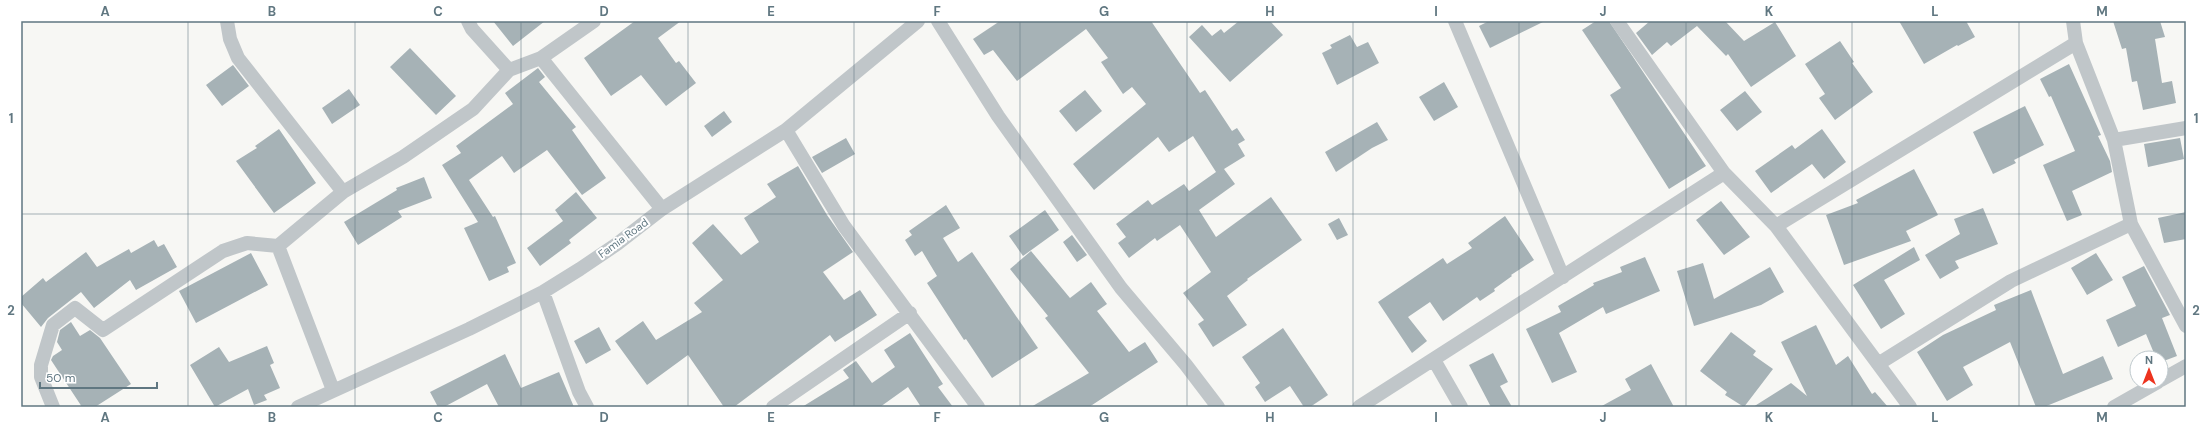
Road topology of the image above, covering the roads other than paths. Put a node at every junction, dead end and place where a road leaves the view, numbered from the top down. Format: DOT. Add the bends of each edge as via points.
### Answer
graph roads {
  1 [pos="227,21"];
  2 [pos="468,21"];
  3 [pos="594,21"];
  4 [pos="918,21"];
  5 [pos="938,21"];
  6 [pos="1455,21"];
  7 [pos="1617,21"];
  8 [pos="2073,21"];
  9 [pos="2076,43"];
  10 [pos="541,58"];
  11 [pos="509,70"];
  12 [pos="2186,128"];
  13 [pos="786,130"];
  14 [pos="2114,140"];
  15 [pos="1724,173"];
  16 [pos="343,192"];
  17 [pos="662,209"];
  18 [pos="2131,224"];
  19 [pos="1776,226"];
  20 [pos="278,246"];
  21 [pos="1563,277"];
  22 [pos="543,292"];
  23 [pos="910,313"];
  24 [pos="2186,326"];
  25 [pos="1434,360"];
  26 [pos="1878,364"];
  27 [pos="2186,366"];
  28 [pos="2169,376"];
  29 [pos="333,390"];
  30 [pos="2144,390"];
  31 [pos="53,407"];
  32 [pos="298,407"];
  33 [pos="587,407"];
  34 [pos="773,407"];
  35 [pos="978,407"];
  36 [pos="1218,407"];
  37 [pos="1359,407"];
  38 [pos="1461,407"];
  39 [pos="1910,407"];
  40 [pos="2114,407"];
  1 -- 16 [label="street" via="230,39 238,58"];
  2 -- 11 [label="street" via="472,29"];
  3 -- 10 [label="street"];
  4 -- 13 [label="street, Famia Road"];
  5 -- 36 [label="street" via="998,116 1112,276"];
  6 -- 21 [label="street"];
  7 -- 15 [label="street"];
  8 -- 9 [label="street"];
  9 -- 14 [label="street"];
  9 -- 19 [label="street"];
  10 -- 11 [label="street"];
  10 -- 17 [label="street"];
  11 -- 16 [label="street" via="473,109 404,157"];
  12 -- 14 [label="street"];
  13 -- 17 [label="street, Famia Road"];
  13 -- 23 [label="street" via="844,226"];
  14 -- 18 [label="street"];
  15 -- 19 [label="street"];
  15 -- 21 [label="street"];
  16 -- 20 [label="street"];
  17 -- 22 [label="street, Famia Road" via="617,244"];
  18 -- 24 [label="street"];
  18 -- 26 [label="street" via="2012,281"];
  19 -- 26 [label="street"];
  20 -- 29 [label="street"];
  20 -- 31 [label="street" via="247,244 223,251 103,330 76,308 53,326 41,365 41,377"];
  21 -- 25 [label="street"];
  22 -- 29 [label="street, Famia Road" via="469,329"];
  22 -- 33 [label="street" via="578,392"];
  23 -- 34 [label="street"];
  23 -- 35 [label="street"];
  25 -- 37 [label="street"];
  25 -- 38 [label="street"];
  26 -- 39 [label="street"];
  27 -- 28 [label="street"];
  29 -- 32 [label="street, Famia Road"];
  30 -- 40 [label="street"];
}
